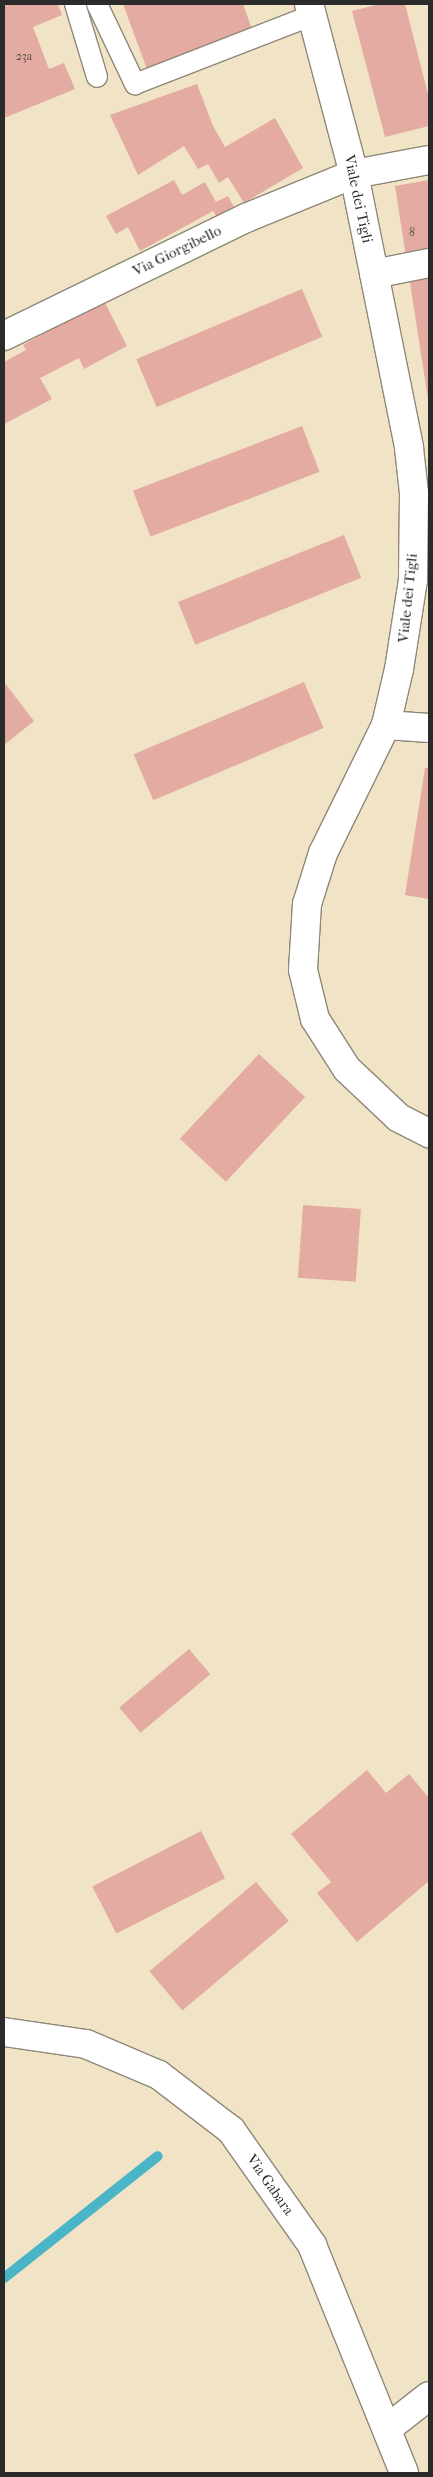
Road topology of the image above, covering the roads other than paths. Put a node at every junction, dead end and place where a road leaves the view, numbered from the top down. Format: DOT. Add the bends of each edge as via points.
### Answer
graph roads {
  1 [pos="75,4"];
  2 [pos="97,4"];
  3 [pos="311,9"];
  4 [pos="97,77"];
  5 [pos="429,160"];
  6 [pos="354,174"];
  7 [pos="429,263"];
  8 [pos="374,274"];
  9 [pos="4,336"];
  10 [pos="386,725"];
  11 [pos="429,728"];
  12 [pos="429,1133"];
  13 [pos="4,2032"];
  14 [pos="429,2396"];
  15 [pos="388,2428"];
  16 [pos="404,2473"];
  1 -- 4 [label="lane"];
  2 -- 3 [label="lane" via="135,84"];
  3 -- 6 [label="street, Viale dei Tigli"];
  5 -- 6 [label="street, Via Giorgibello"];
  6 -- 8 [label="street, Viale dei Tigli"];
  6 -- 9 [label="street, Via Giorgibello" via="246,218"];
  7 -- 8 [label="street"];
  8 -- 10 [label="street, Viale dei Tigli" via="409,448 414,493 412,588"];
  10 -- 11 [label="street"];
  10 -- 12 [label="street, Viale dei Tigli" via="323,853 307,904 303,970 315,1019 347,1069 399,1118"];
  13 -- 15 [label="street, Via Gabara" via="86,2044 159,2075 231,2130 312,2245"];
  14 -- 15 [label="street"];
  15 -- 16 [label="street, Via Gabara"];
}
